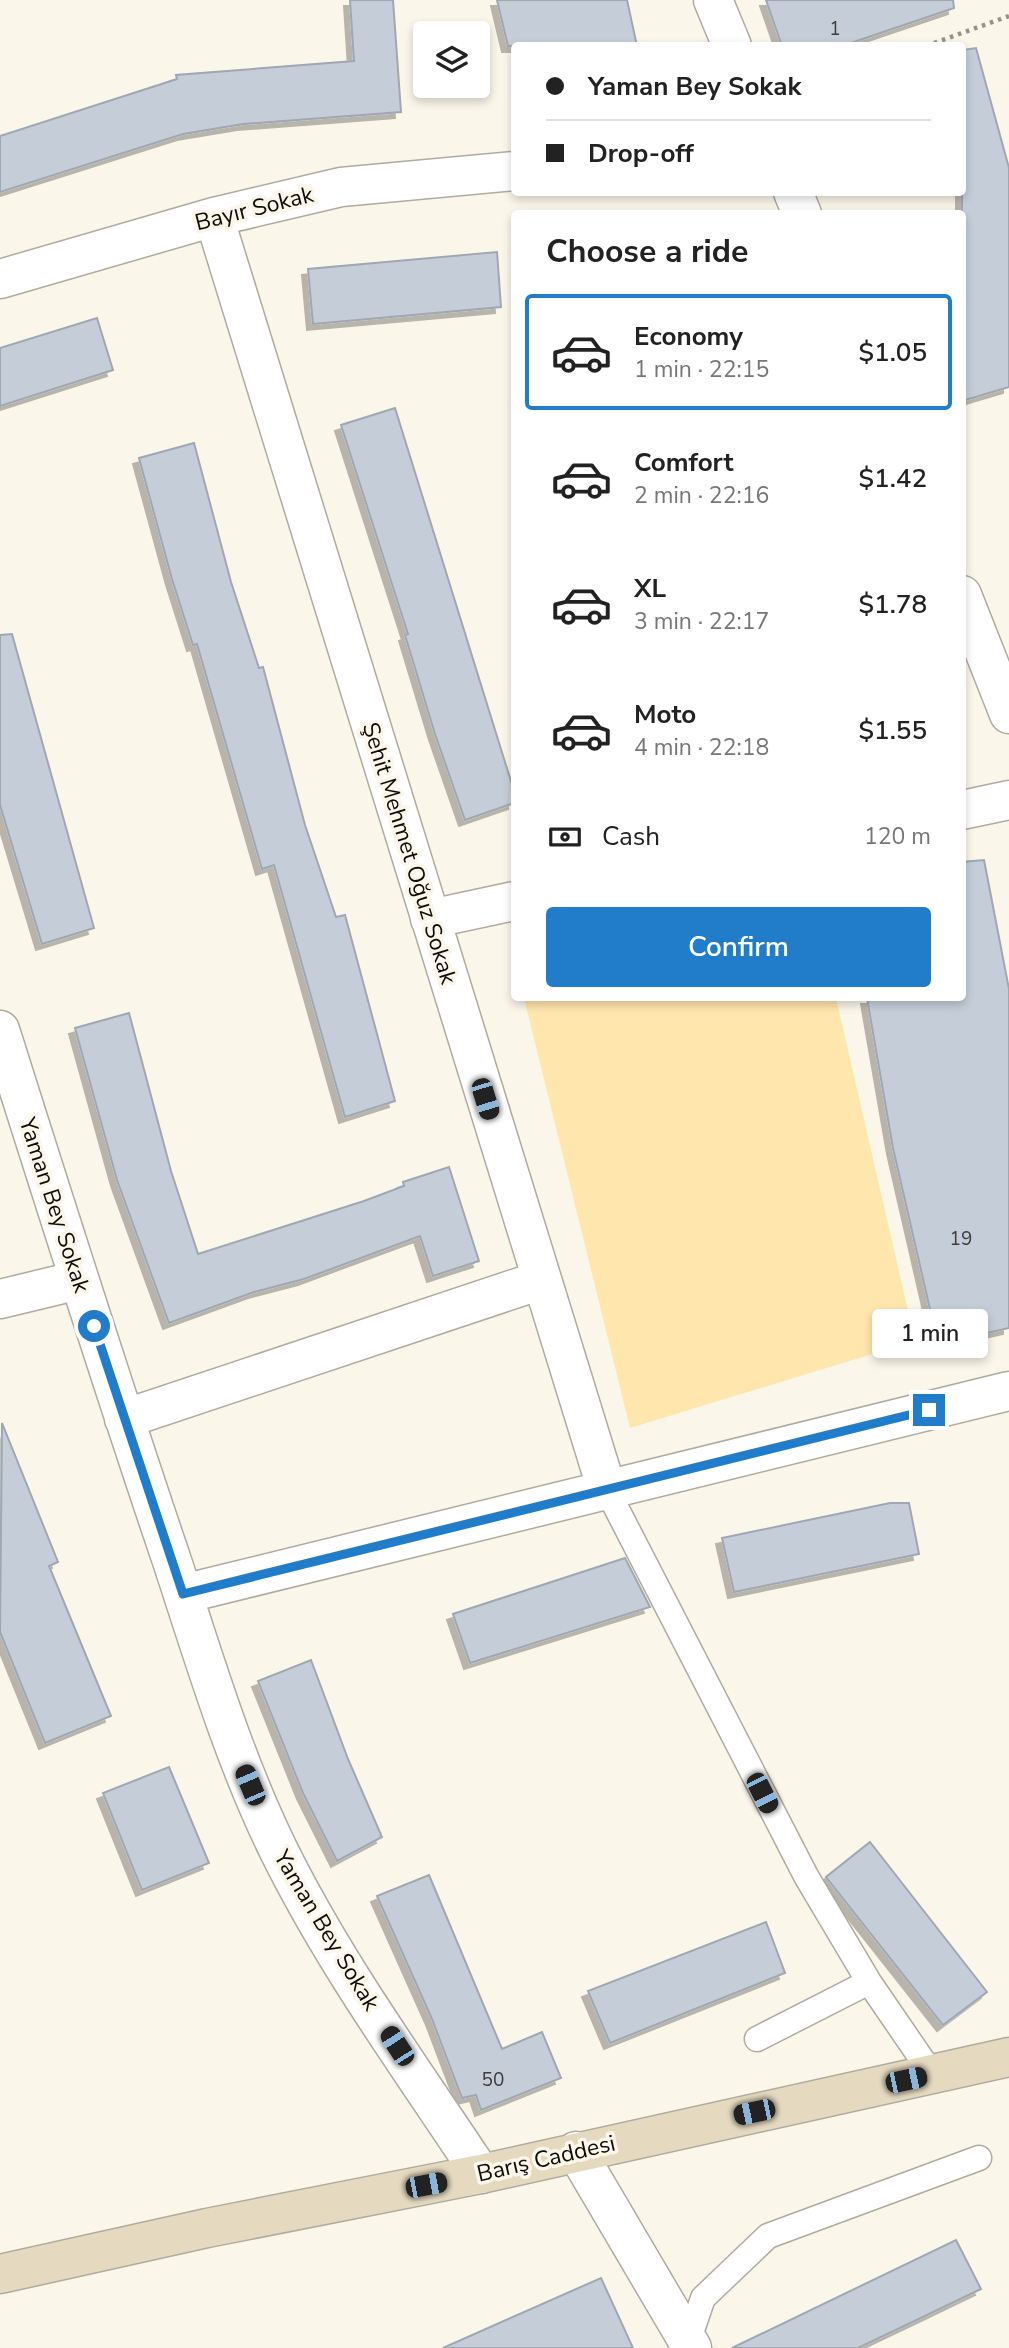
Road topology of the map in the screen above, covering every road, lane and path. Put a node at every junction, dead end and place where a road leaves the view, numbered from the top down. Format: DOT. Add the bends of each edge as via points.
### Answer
graph roads {
  1 [pos="713,0"];
  2 [pos="1009,16"];
  3 [pos="730,42"];
  4 [pos="937,42"];
  5 [pos="511,171"];
  6 [pos="214,216"];
  7 [pos="0,279"];
  8 [pos="966,605"];
  9 [pos="1009,714"];
  10 [pos="1009,800"];
  11 [pos="966,809"];
  12 [pos="511,902"];
  13 [pos="430,919"];
  14 [pos="0,1030"];
  15 [pos="79,1280"];
  16 [pos="541,1280"];
  17 [pos="0,1299"];
  18 [pos="1009,1391"];
  19 [pos="124,1419"];
  20 [pos="607,1490"];
  21 [pos="183,1594"];
  22 [pos="869,1982"];
  23 [pos="757,2039"];
  24 [pos="1009,2057"];
  25 [pos="932,2074"];
  26 [pos="576,2151"];
  27 [pos="979,2158"];
  28 [pos="481,2174"];
  29 [pos="0,2274"];
  30 [pos="690,2345"];
  1 -- 3 [label="street"];
  2 -- 4 [label="path"];
  5 -- 6 [label="street, Bayır Sokak" via="341,187"];
  6 -- 7 [label="street, Bayır Sokak"];
  6 -- 13 [label="street, Şehit Mehmet Oğuz Sokak"];
  8 -- 9 [label="street"];
  10 -- 11 [label="street"];
  12 -- 13 [label="street"];
  13 -- 16 [label="street, Şehit Mehmet Oğuz Sokak"];
  14 -- 15 [label="street, Yaman Bey Sokak"];
  15 -- 17 [label="street"];
  15 -- 19 [label="street, Yaman Bey Sokak"];
  16 -- 19 [label="street"];
  16 -- 20 [label="street, Şehit Mehmet Oğuz Sokak"];
  18 -- 20 [label="street"];
  19 -- 21 [label="street, Yaman Bey Sokak"];
  20 -- 21 [label="street"];
  20 -- 22 [label="lane" via="786,1840"];
  21 -- 28 [label="street, Yaman Bey Sokak" via="241,1764 307,1907"];
  22 -- 23 [label="lane"];
  22 -- 25 [label="lane"];
  24 -- 25 [label="street, Barış Caddesi"];
  25 -- 26 [label="street, Barış Caddesi"];
  26 -- 28 [label="street, Barış Caddesi"];
  26 -- 30 [label="street"];
  27 -- 30 [label="lane" via="768,2236 703,2298"];
  28 -- 29 [label="street, Barış Caddesi"];
}
